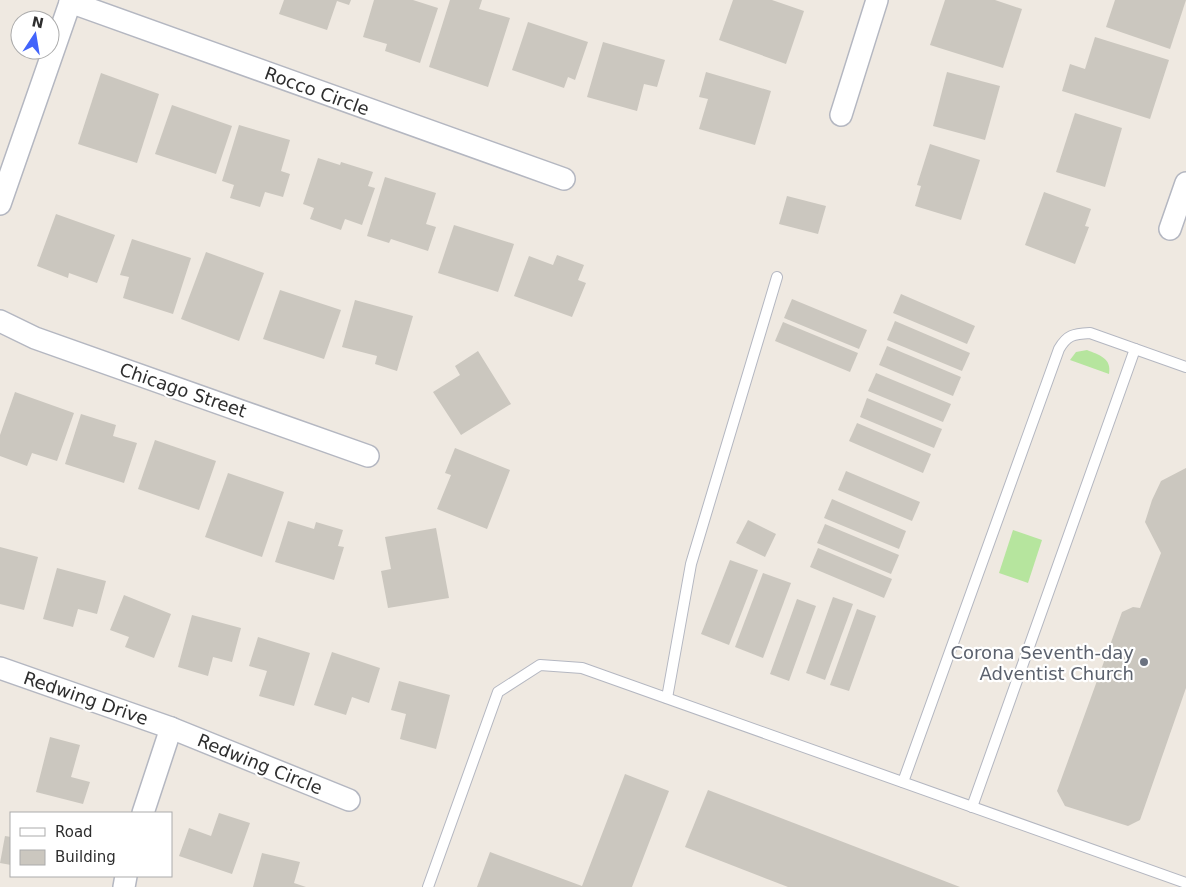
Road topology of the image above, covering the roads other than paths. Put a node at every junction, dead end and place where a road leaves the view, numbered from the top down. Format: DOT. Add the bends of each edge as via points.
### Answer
graph roads {
  1 [pos="877,0"];
  2 [pos="70,1"];
  3 [pos="841,115"];
  4 [pos="564,180"];
  5 [pos="1186,183"];
  6 [pos="0,204"];
  7 [pos="1170,230"];
  8 [pos="777,277"];
  9 [pos="0,321"];
  10 [pos="1135,350"];
  11 [pos="1186,367"];
  12 [pos="368,456"];
  13 [pos="0,668"];
  14 [pos="667,698"];
  15 [pos="171,728"];
  16 [pos="903,782"];
  17 [pos="349,800"];
  18 [pos="972,806"];
  19 [pos="143,812"];
  20 [pos="1186,883"];
  21 [pos="428,887"];
  1 -- 3 [label="street"];
  2 -- 4 [label="street, Rocco Circle"];
  2 -- 6 [label="street"];
  5 -- 7 [label="street"];
  8 -- 14 [label="lane" via="691,564"];
  9 -- 12 [label="street, Chicago Street" via="36,338"];
  10 -- 11 [label="lane"];
  10 -- 16 [label="lane" via="1090,334 1073,334 1059,349"];
  10 -- 18 [label="lane"];
  13 -- 15 [label="street, Redwing Drive"];
  14 -- 16 [label="lane"];
  14 -- 21 [label="lane" via="582,668 540,665 498,692"];
  15 -- 17 [label="street, Redwing Circle"];
  15 -- 19 [label="street"];
  16 -- 18 [label="lane"];
  18 -- 20 [label="lane"];
}
